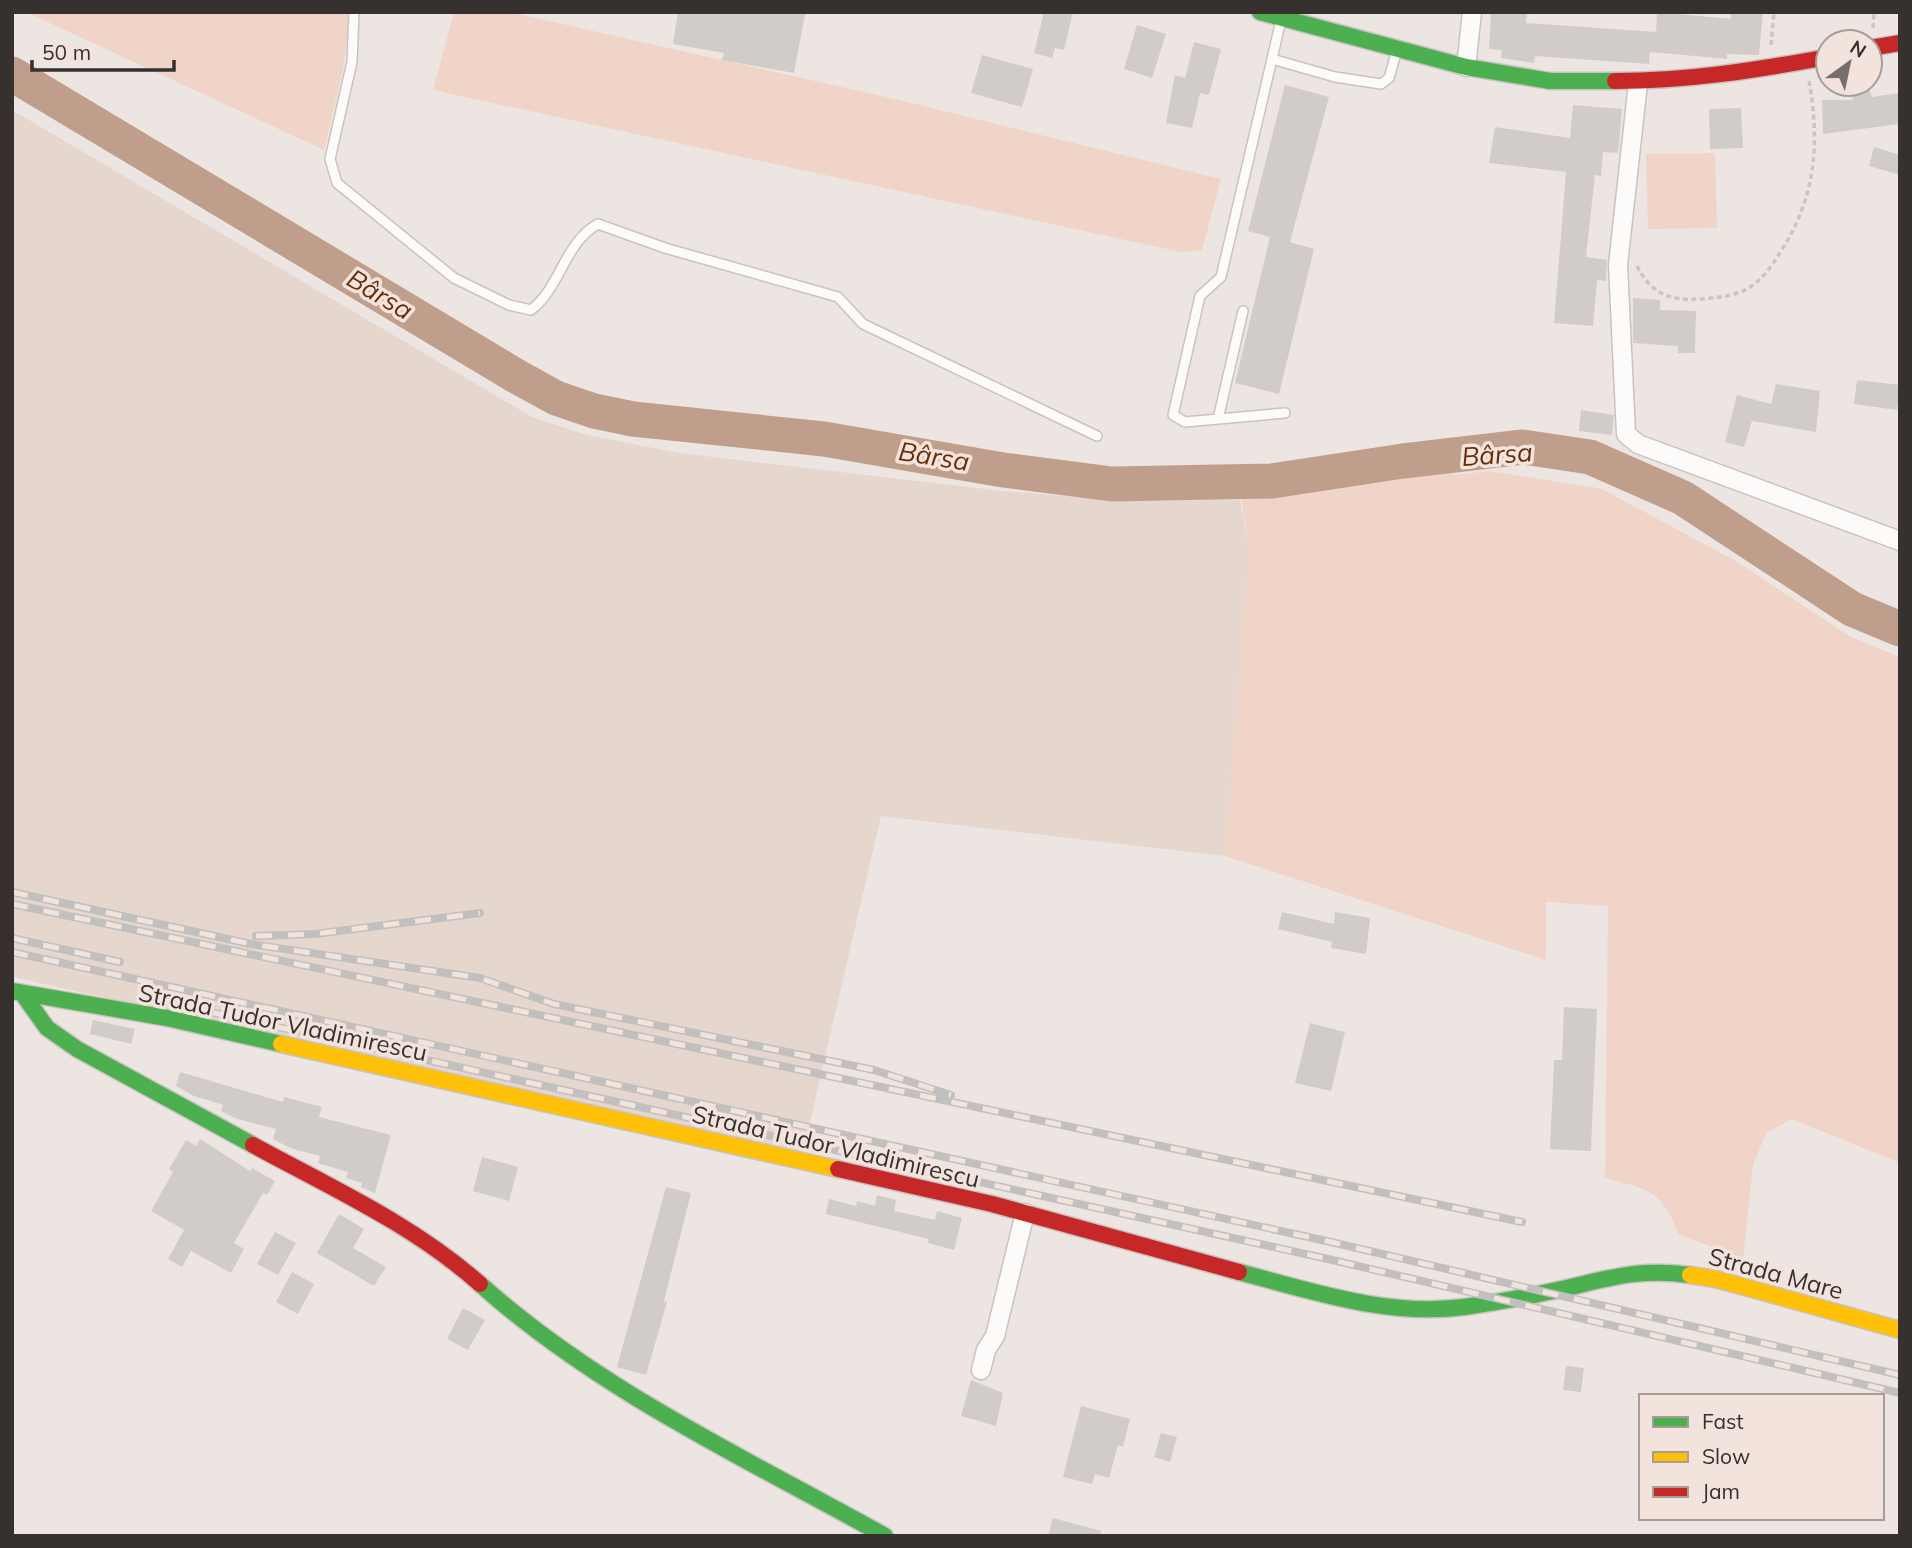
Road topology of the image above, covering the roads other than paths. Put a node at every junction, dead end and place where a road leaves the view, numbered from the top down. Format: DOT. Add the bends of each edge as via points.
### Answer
graph roads {
  1 [pos="354,12"];
  2 [pos="1260,12"];
  3 [pos="1472,12"];
  4 [pos="1281,18"];
  5 [pos="1398,48"];
  6 [pos="1272,60"];
  7 [pos="1814,60"];
  8 [pos="1466,66"];
  9 [pos="1638,83"];
  10 [pos="1243,311"];
  11 [pos="1285,413"];
  12 [pos="1218,419"];
  13 [pos="1097,436"];
  14 [pos="1900,541"];
  15 [pos="17,992"];
  16 [pos="1025,1213"];
  17 [pos="1638,1271"];
  18 [pos="1900,1330"];
  19 [pos="981,1370"];
  20 [pos="885,1536"];
  1 -- 13 [label="lane" via="352,62 330,159 337,183 454,278 509,305 531,310 545,299 577,241 598,224 838,297 863,324"];
  2 -- 4 [label="main road"];
  3 -- 8 [label="street"];
  4 -- 5 [label="main road"];
  4 -- 6 [label="lane"];
  5 -- 6 [label="lane" via="1389,78 1372,85"];
  5 -- 8 [label="main road"];
  6 -- 12 [label="lane" via="1221,277 1200,296 1173,409 1177,420 1185,422"];
  7 -- 9 [label="main road" via="1706,78"];
  8 -- 9 [label="main road" via="1550,81"];
  9 -- 14 [label="street" via="1618,265 1626,434 1637,444"];
  10 -- 12 [label="lane"];
  11 -- 12 [label="lane"];
  15 -- 16 [label="main road, Strada Tudor Vladimirescu" via="352,1058"];
  15 -- 20 [label="main road, Strada Tudor Vladimirescu" via="47,1028 77,1049 389,1219 459,1265 517,1317 579,1362"];
  16 -- 17 [label="main road, Strada Tudor Vladimirescu" via="1339,1299 1427,1310 1463,1307"];
  16 -- 19 [label="street" via="995,1336"];
  17 -- 18 [label="main road, Strada Mare" via="1716,1279"];
}
